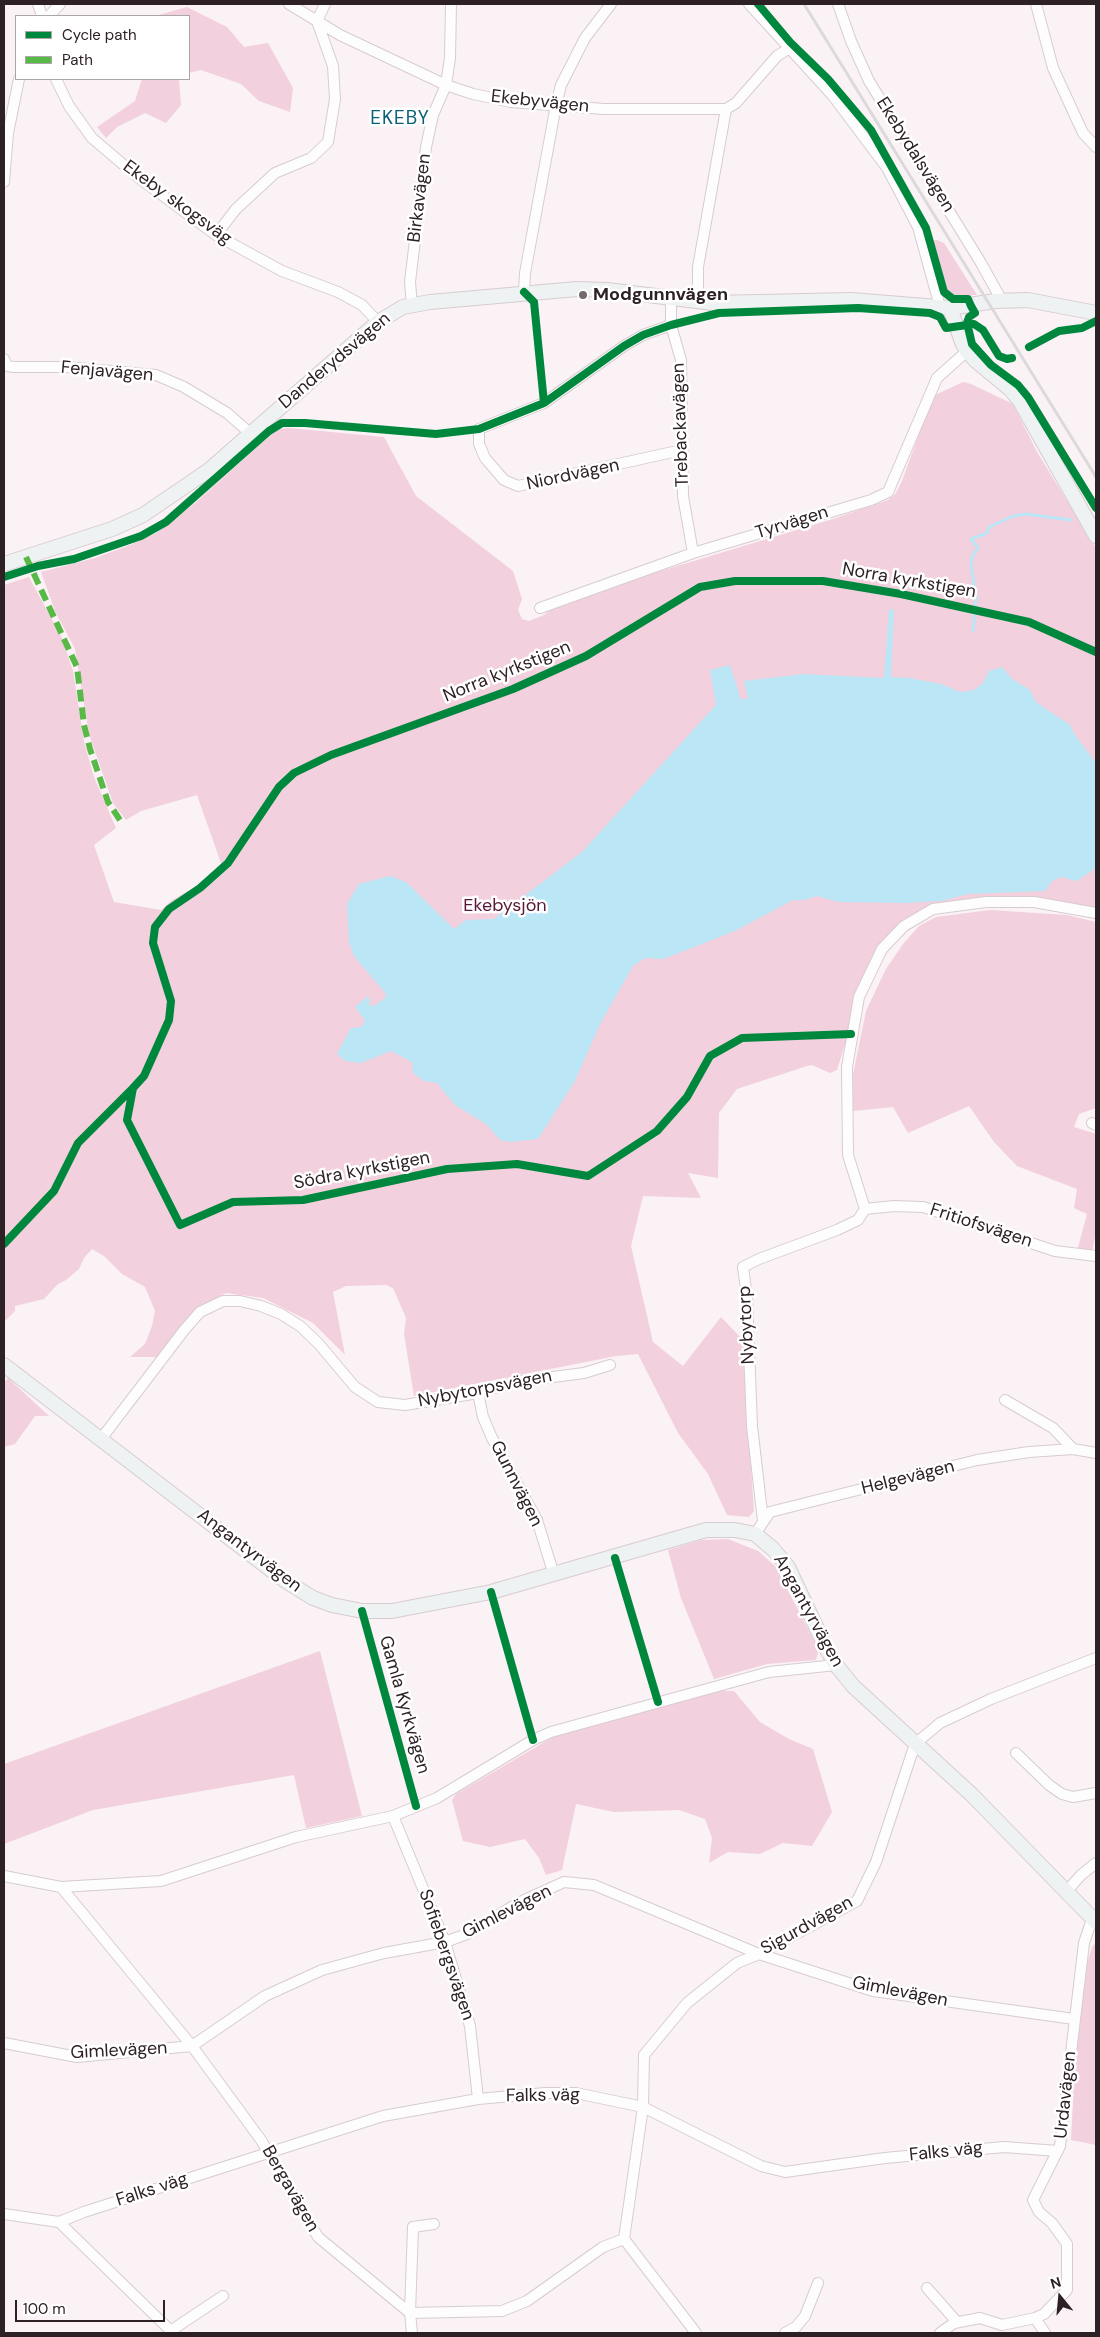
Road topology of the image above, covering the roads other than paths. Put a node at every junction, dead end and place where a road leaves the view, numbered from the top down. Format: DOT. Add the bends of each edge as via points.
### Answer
graph roads {
  1 [pos="60,4"];
  2 [pos="289,4"];
  3 [pos="325,4"];
  4 [pos="451,4"];
  5 [pos="610,4"];
  6 [pos="749,4"];
  7 [pos="838,4"];
  8 [pos="1036,4"];
  9 [pos="49,15"];
  10 [pos="317,22"];
  11 [pos="788,49"];
  12 [pos="19,80"];
  13 [pos="56,80"];
  14 [pos="446,85"];
  15 [pos="556,105"];
  16 [pos="726,109"];
  17 [pos="1096,148"];
  18 [pos="4,182"];
  19 [pos="216,235"];
  20 [pos="524,292"];
  21 [pos="671,298"];
  22 [pos="1002,301"];
  23 [pos="698,302"];
  24 [pos="412,306"];
  25 [pos="945,307"];
  26 [pos="1096,313"];
  27 [pos="378,322"];
  28 [pos="672,325"];
  29 [pos="968,350"];
  30 [pos="5,362"];
  31 [pos="250,434"];
  32 [pos="682,450"];
  33 [pos="1096,536"];
  34 [pos="694,553"];
  35 [pos="4,564"];
  36 [pos="540,608"];
  37 [pos="1096,913"];
  38 [pos="865,1209"];
  39 [pos="1096,1256"];
  40 [pos="4,1365"];
  41 [pos="610,1365"];
  42 [pos="478,1393"];
  43 [pos="1005,1400"];
  44 [pos="101,1439"];
  45 [pos="1073,1449"];
  46 [pos="1096,1453"];
  47 [pos="763,1521"];
  48 [pos="755,1534"];
  49 [pos="554,1575"];
  50 [pos="1096,1658"];
  51 [pos="836,1666"];
  52 [pos="915,1744"];
  53 [pos="1016,1753"];
  54 [pos="1096,1793"];
  55 [pos="393,1816"];
  56 [pos="1096,1863"];
  57 [pos="4,1876"];
  58 [pos="61,1887"];
  59 [pos="1066,1892"];
  60 [pos="1094,1921"];
  61 [pos="445,1942"];
  62 [pos="759,1954"];
  63 [pos="1074,2019"];
  64 [pos="4,2042"];
  65 [pos="192,2046"];
  66 [pos="478,2099"];
  67 [pos="643,2108"];
  68 [pos="1058,2151"];
  69 [pos="269,2152"];
  70 [pos="4,2214"];
  71 [pos="59,2222"];
  72 [pos="434,2224"];
  73 [pos="624,2239"];
  74 [pos="818,2283"];
  75 [pos="927,2288"];
  76 [pos="223,2296"];
  77 [pos="410,2313"];
  78 [pos="1035,2318"];
  79 [pos="957,2322"];
  80 [pos="172,2332"];
  81 [pos="412,2333"];
  82 [pos="696,2333"];
  83 [pos="785,2333"];
  84 [pos="940,2333"];
  85 [pos="1045,2333"];
  1 -- 9 [label="street"];
  2 -- 10 [label="street, Ekebyvägen"];
  3 -- 10 [label="street"];
  4 -- 14 [label="street, Birkavägen"];
  5 -- 15 [label="street" via="585,38 561,85"];
  6 -- 11 [label="street"];
  7 -- 22 [label="street, Ekebydalsvägen" via="869,81 972,246"];
  8 -- 17 [label="street" via="1053,68 1083,133"];
  10 -- 14 [label="street, Ekebyvägen"];
  10 -- 19 [label="street" via="333,66 335,99 328,142 311,158 275,173 236,209"];
  11 -- 16 [label="street" via="777,56 736,103"];
  11 -- 25 [label="street" via="833,96 887,168 918,227"];
  12 -- 18 [label="street" via="8,133"];
  13 -- 19 [label="street, Ekeby skogsväg" via="69,106 92,138 139,178"];
  14 -- 15 [label="street, Ekebyvägen" via="511,102"];
  14 -- 24 [label="street, Birkavägen" via="433,115 426,148 410,282"];
  15 -- 16 [label="street, Ekebyvägen" via="604,109"];
  15 -- 20 [label="street"];
  16 -- 23 [label="street" via="698,267"];
  19 -- 27 [label="street, Ekeby skogsväg" via="282,271 338,292 362,305"];
  20 -- 21 [label="street, Danderydsvägen" via="606,290"];
  20 -- 24 [label="street, Danderydsvägen"];
  21 -- 23 [label="street, Danderydsvägen"];
  21 -- 28 [label="street, Trebackavägen"];
  22 -- 25 [label="street, Danderydsvägen"];
  22 -- 26 [label="street, Danderydsvägen" via="1028,300"];
  23 -- 25 [label="street, Danderydsvägen" via="852,300"];
  24 -- 27 [label="street, Danderydsvägen" via="403,307"];
  25 -- 29 [label="street"];
  27 -- 31 [label="street, Danderydsvägen"];
  28 -- 32 [label="street, Trebackavägen" via="681,360"];
  28 -- 32 [label="street, Niordvägen" via="624,346 544,402 479,429 479,444 485,458 504,480 518,486"];
  29 -- 33 [label="street" via="1020,401"];
  29 -- 34 [label="street, Tyrvägen" via="937,378 888,492 871,500"];
  30 -- 31 [label="street, Fenjavägen" via="156,374 228,414"];
  31 -- 35 [label="street, Danderydsvägen" via="209,470 144,515 112,529"];
  32 -- 34 [label="street, Trebackavägen" via="683,496"];
  34 -- 36 [label="street, Tyrvägen"];
  37 -- 38 [label="street" via="1034,902 986,902 933,909 904,926 882,949 859,997 847,1067 848,1155"];
  38 -- 39 [label="street, Fritiofsvägen" via="924,1207 1055,1251"];
  38 -- 47 [label="street, Nybytorp" via="858,1220 837,1230 743,1267 752,1426"];
  40 -- 44 [label="street, Angantyrvägen"];
  41 -- 42 [label="street, Nybytorpsvägen" via="584,1373 515,1382"];
  42 -- 44 [label="street, Nybytorpsvägen" via="405,1404 378,1402 355,1387 300,1326 261,1306 223,1301 200,1312"];
  42 -- 49 [label="street, Gunnvägen" via="492,1438 537,1520"];
  43 -- 45 [label="street" via="1052,1428"];
  44 -- 49 [label="street, Angantyrvägen" via="284,1580 312,1598 332,1605 362,1611 392,1611 491,1592"];
  45 -- 46 [label="street, Helgevägen"];
  45 -- 47 [label="street, Helgevägen" via="977,1460 770,1512"];
  47 -- 48 [label="street, Helgevägen"];
  48 -- 49 [label="street, Angantyrvägen" via="706,1530"];
  48 -- 51 [label="street, Angantyrvägen" via="788,1567"];
  50 -- 52 [label="street" via="991,1699 940,1723"];
  51 -- 52 [label="street, Angantyrvägen"];
  51 -- 55 [label="street, Gamla Kyrkvägen" via="769,1672 551,1732 436,1798"];
  52 -- 59 [label="street, Angantyrvägen" via="972,1795"];
  52 -- 62 [label="street, Sigurdvägen" via="876,1862 857,1901"];
  53 -- 54 [label="street" via="1062,1794 1073,1797"];
  55 -- 58 [label="street, Gamla Kyrkvägen" via="296,1836 161,1881"];
  55 -- 61 [label="street, Sofiebergsvägen"];
  56 -- 59 [label="street"];
  57 -- 58 [label="street, Gamla Kyrkvägen"];
  58 -- 65 [label="street, Bergavägen"];
  59 -- 60 [label="street, Angantyrvägen"];
  60 -- 63 [label="street, Urdavägen" via="1084,1943"];
  61 -- 62 [label="street, Gimlevägen" via="467,1934 520,1902 564,1882 594,1885"];
  61 -- 65 [label="street, Gimlevägen" via="384,1953 322,1970 265,1996"];
  61 -- 66 [label="street, Sofiebergsvägen" via="470,2026"];
  62 -- 63 [label="street, Gimlevägen" via="873,1990"];
  62 -- 67 [label="street, Sigurdvägen" via="737,1963 687,2003 644,2055"];
  63 -- 68 [label="street, Urdavägen"];
  64 -- 65 [label="street, Gimlevägen" via="77,2057"];
  65 -- 69 [label="street, Bergavägen"];
  66 -- 67 [label="street, Falks väg" via="576,2093"];
  66 -- 69 [label="street, Falks väg" via="382,2116"];
  67 -- 68 [label="street, Falks väg" via="761,2166 785,2172 1004,2146"];
  67 -- 73 [label="street, Sigurdvägen"];
  68 -- 78 [label="street, Urdavägen" via="1033,2200 1039,2212 1052,2223 1067,2244 1066,2290 1044,2314"];
  69 -- 71 [label="street, Falks väg"];
  69 -- 77 [label="street, Bergavägen" via="318,2237"];
  70 -- 71 [label="street"];
  71 -- 80 [label="street"];
  72 -- 77 [label="street" via="413,2227"];
  73 -- 77 [label="street" via="603,2247 527,2301 502,2310"];
  73 -- 82 [label="street"];
  74 -- 83 [label="street" via="806,2316"];
  75 -- 79 [label="street"];
  76 -- 80 [label="street"];
  77 -- 81 [label="street"];
  78 -- 79 [label="street, Urdavägen" via="1002,2325 980,2318"];
  78 -- 85 [label="street"];
  79 -- 84 [label="street, Urdavägen"];
}
